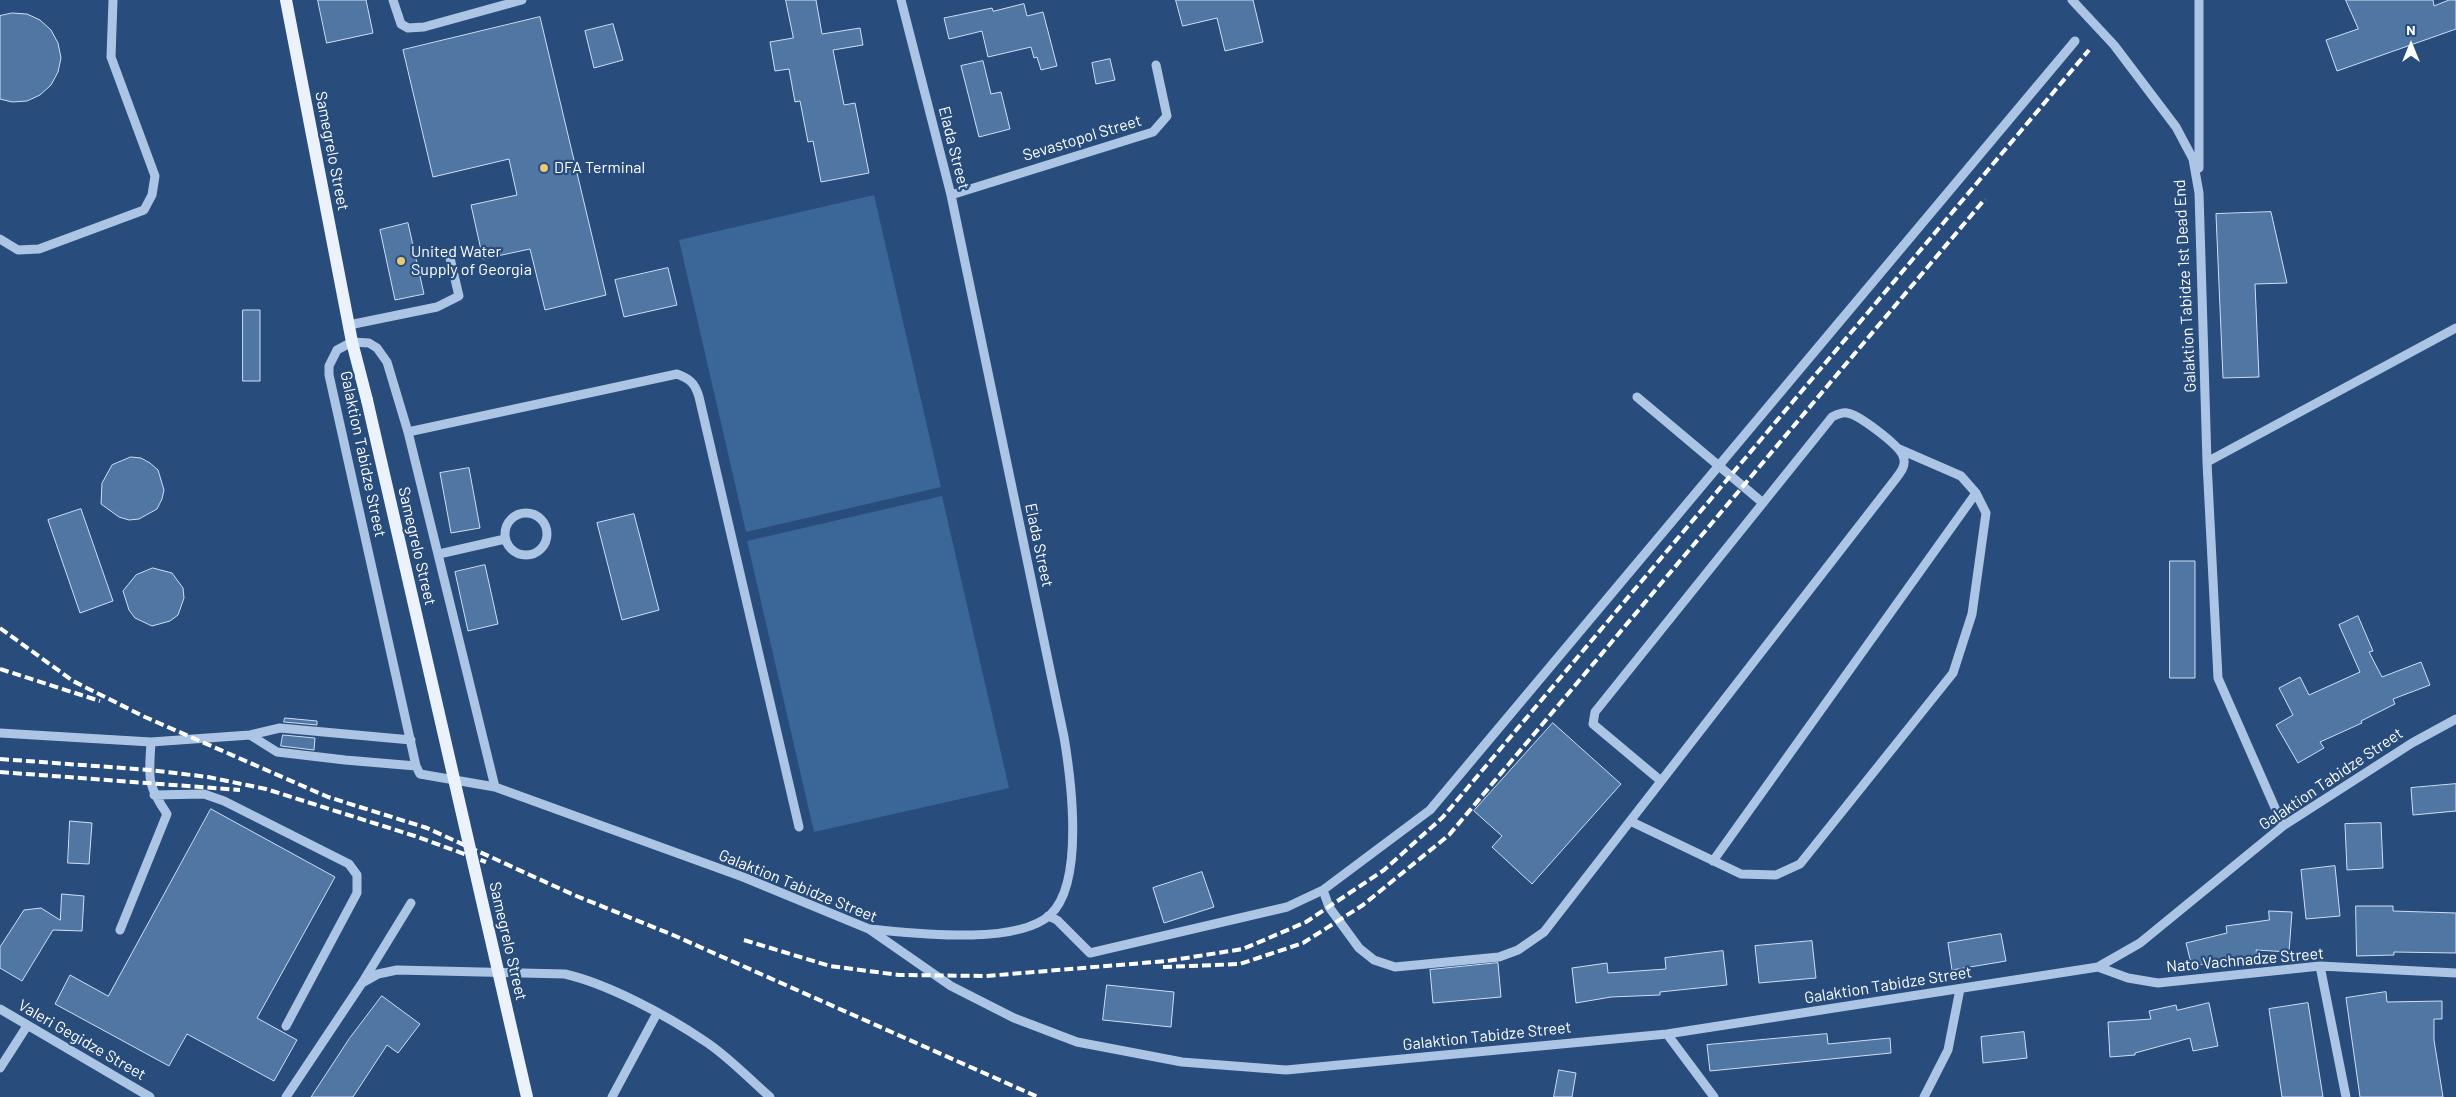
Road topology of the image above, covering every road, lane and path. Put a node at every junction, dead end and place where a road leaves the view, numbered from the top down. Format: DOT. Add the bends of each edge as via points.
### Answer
graph roads {
  1 [pos="112,0"];
  2 [pos="286,0"];
  3 [pos="392,0"];
  4 [pos="522,0"];
  5 [pos="2072,0"];
  6 [pos="2199,0"];
  7 [pos="904,1"];
  8 [pos="2075,41"];
  9 [pos="1156,65"];
  10 [pos="2199,193"];
  11 [pos="951,194"];
  12 [pos="0,239"];
  13 [pos="450,258"];
  14 [pos="349,325"];
  15 [pos="2456,328"];
  16 [pos="352,342"];
  17 [pos="1637,397"];
  18 [pos="408,432"];
  19 [pos="1899,449"];
  20 [pos="2207,462"];
  21 [pos="1719,466"];
  22 [pos="1976,493"];
  23 [pos="1763,503"];
  24 [pos="505,539"];
  25 [pos="439,554"];
  26 [pos="2456,719"];
  27 [pos="0,733"];
  28 [pos="250,735"];
  29 [pos="411,740"];
  30 [pos="151,742"];
  31 [pos="416,766"];
  32 [pos="1661,781"];
  33 [pos="496,787"];
  34 [pos="154,795"];
  35 [pos="1630,821"];
  36 [pos="2283,826"];
  37 [pos="799,827"];
  38 [pos="1713,861"];
  39 [pos="1323,890"];
  40 [pos="411,903"];
  41 [pos="1048,916"];
  42 [pos="869,929"];
  43 [pos="120,930"];
  44 [pos="2320,966"];
  45 [pos="2098,967"];
  46 [pos="2456,973"];
  47 [pos="362,983"];
  48 [pos="1960,989"];
  49 [pos="0,1009"];
  50 [pos="657,1013"];
  51 [pos="27,1026"];
  52 [pos="286,1026"];
  53 [pos="1666,1034"];
  54 [pos="0,1068"];
  55 [pos="150,1097"];
  56 [pos="286,1097"];
  57 [pos="527,1097"];
  58 [pos="612,1097"];
  59 [pos="770,1097"];
  60 [pos="1714,1097"];
  61 [pos="1924,1097"];
  62 [pos="2346,1097"];
  1 -- 12 [label="street" via="111,57 155,176 152,196 144,210 39,249 18,250"];
  2 -- 14 [label="main road, Samegrelo Street"];
  3 -- 4 [label="street" via="400,24 408,28 424,27"];
  5 -- 10 [label="street, Galaktion Tabidze 1st Dead End" via="2114,44 2176,127 2193,159"];
  6 -- 10 [label="street"];
  7 -- 11 [label="street, Elada Street"];
  8 -- 21 [label="street"];
  9 -- 11 [label="street, Sevastopol Street" via="1167,116 1153,132"];
  10 -- 20 [label="street, Galaktion Tabidze 1st Dead End"];
  11 -- 41 [label="street, Elada Street" via="1064,737 1072,790 1074,821 1066,882 1058,905"];
  13 -- 14 [label="street" via="459,296 437,307"];
  14 -- 16 [label="main road, Samegrelo Street"];
  15 -- 20 [label="street"];
  16 -- 18 [label="street" via="369,343 383,354"];
  16 -- 29 [label="street, Galaktion Tabidze Street" via="337,350 329,366 329,375"];
  16 -- 57 [label="main road, Samegrelo Street, bridge"];
  17 -- 21 [label="street"];
  18 -- 25 [label="street"];
  18 -- 37 [label="street" via="677,374 696,386"];
  19 -- 22 [label="street" via="1961,476"];
  19 -- 23 [label="street" via="1857,416 1845,412 1832,417"];
  19 -- 32 [label="street" via="1904,456 1904,468"];
  20 -- 36 [label="street, Galaktion Tabidze 1st Dead End" via="2218,678"];
  21 -- 23 [label="street"];
  21 -- 39 [label="street" via="1430,810"];
  22 -- 38 [label="street"];
  22 -- 38 [label="street" via="1986,512 1972,614 1952,674 1800,864 1776,875 1741,874"];
  23 -- 32 [label="street" via="1595,712 1593,724"];
  24 -- 24 [label="street" via="519,555 533,555 545,546 548,532 542,519 523,513 511,519"];
  24 -- 25 [label="street"];
  25 -- 33 [label="street"];
  26 -- 36 [label="street, Galaktion Tabidze Street" via="2412,742"];
  27 -- 30 [label="street"];
  28 -- 29 [label="street" via="280,728"];
  28 -- 30 [label="street"];
  28 -- 31 [label="street" via="277,752"];
  29 -- 31 [label="street, Galaktion Tabidze Street"];
  30 -- 34 [label="street" via="150,783"];
  31 -- 33 [label="street, Galaktion Tabidze Street" via="420,774"];
  32 -- 35 [label="street"];
  33 -- 42 [label="street, Galaktion Tabidze Street" via="743,877"];
  34 -- 43 [label="street" via="167,814"];
  34 -- 52 [label="street" via="204,794 224,801 349,864 358,875 357,893"];
  35 -- 38 [label="street"];
  35 -- 39 [label="street" via="1544,932 1518,950 1499,957 1395,967 1374,960 1359,948 1329,906"];
  36 -- 45 [label="street, Galaktion Tabidze Street" via="2140,943"];
  39 -- 41 [label="street" via="1287,907 1090,953 1057,920"];
  40 -- 47 [label="street"];
  41 -- 42 [label="street" via="1011,930 980,935 928,935"];
  42 -- 53 [label="street, Galaktion Tabidze Street" via="951,986 1014,1018 1077,1042 1182,1062 1286,1070"];
  44 -- 45 [label="street, Nato Vachnadze Street" via="2158,983 2128,978"];
  44 -- 46 [label="street, Nato Vachnadze Street"];
  44 -- 62 [label="street"];
  45 -- 48 [label="street, Galaktion Tabidze Street"];
  47 -- 50 [label="street" via="378,974 397,970 565,974 583,978"];
  47 -- 56 [label="street"];
  48 -- 53 [label="street, Galaktion Tabidze Street"];
  48 -- 61 [label="street" via="1948,1050"];
  49 -- 51 [label="street, Valeri Gegidze Street"];
  50 -- 58 [label="street"];
  50 -- 59 [label="street" via="704,1040"];
  51 -- 54 [label="street"];
  51 -- 55 [label="street, Valeri Gegidze Street"];
  53 -- 60 [label="street"];
}
